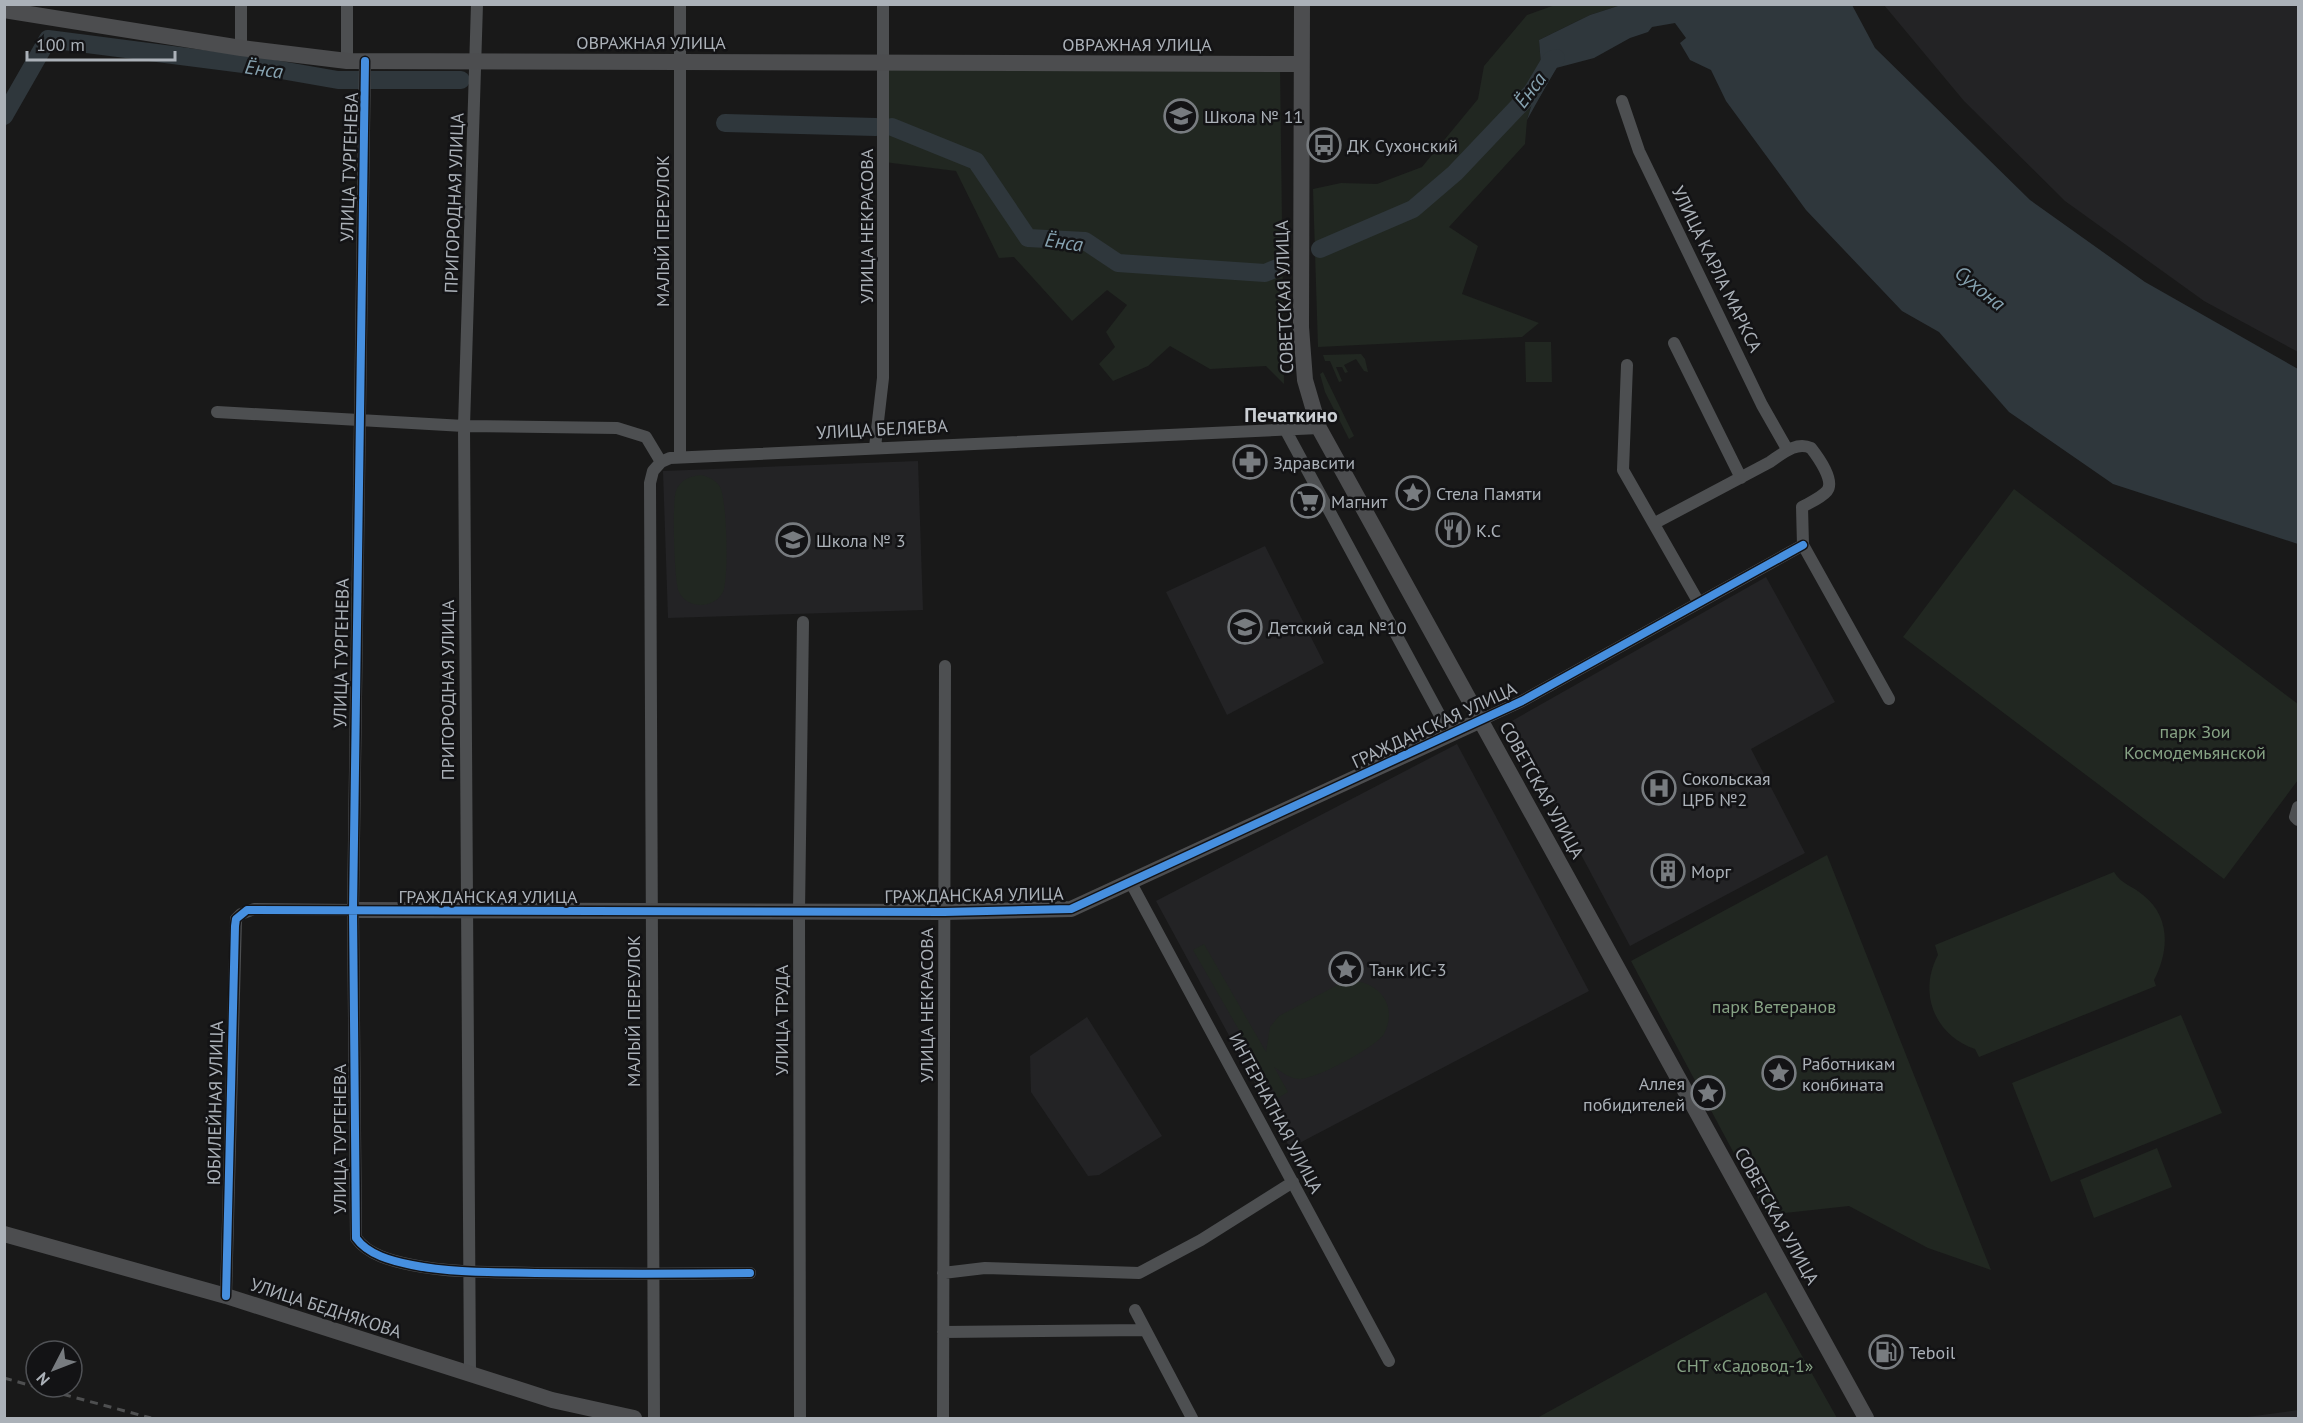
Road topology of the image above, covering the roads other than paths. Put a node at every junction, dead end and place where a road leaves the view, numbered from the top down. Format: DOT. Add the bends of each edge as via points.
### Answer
graph roads {
  1 [pos="241,4"];
  2 [pos="347,4"];
  3 [pos="477,4"];
  4 [pos="680,4"];
  5 [pos="883,4"];
  6 [pos="1302,4"];
  7 [pos="4,10"];
  8 [pos="241,48"];
  9 [pos="347,61"];
  10 [pos="365,61"];
  11 [pos="477,61"];
  12 [pos="680,61"];
  13 [pos="883,62"];
  14 [pos="1301,64"];
  15 [pos="1622,101"];
  16 [pos="1674,343"];
  17 [pos="1627,365"];
  18 [pos="217,412"];
  19 [pos="359,421"];
  20 [pos="464,426"];
  21 [pos="1319,428"];
  22 [pos="1285,429"];
  23 [pos="875,447"];
  24 [pos="1787,449"];
  25 [pos="680,457"];
  26 [pos="661,462"];
  27 [pos="1741,478"];
  28 [pos="1655,523"];
  29 [pos="1803,545"];
  30 [pos="1699,603"];
  31 [pos="803,622"];
  32 [pos="945,666"];
  33 [pos="1889,699"];
  34 [pos="1481,720"];
  35 [pos="1450,734"];
  36 [pos="2298,807"];
  37 [pos="2298,820"];
  38 [pos="1131,883"];
  39 [pos="353,910"];
  40 [pos="651,911"];
  41 [pos="466,912"];
  42 [pos="799,912"];
  43 [pos="944,912"];
  44 [pos="241,914"];
  45 [pos="1293,1182"];
  46 [pos="4,1234"];
  47 [pos="469,1271"];
  48 [pos="750,1273"];
  49 [pos="942,1273"];
  50 [pos="651,1275"];
  51 [pos="226,1296"];
  52 [pos="1135,1310"];
  53 [pos="1145,1330"];
  54 [pos="943,1332"];
  55 [pos="1389,1361"];
  56 [pos="470,1375"];
  57 [pos="634,1419"];
  58 [pos="654,1419"];
  59 [pos="800,1419"];
  60 [pos="943,1419"];
  61 [pos="1192,1419"];
  62 [pos="1866,1419"];
  1 -- 8 [label="street"];
  2 -- 9 [label="street"];
  3 -- 11 [label="street, ПРИГОРОДНАЯ УЛИЦА"];
  4 -- 12 [label="street, МАЛЫЙ ПЕРЕУЛОК"];
  5 -- 13 [label="street, УЛИЦА НЕКРАСОВА"];
  6 -- 14 [label="street, СОВЕТСКАЯ УЛИЦА"];
  7 -- 8 [label="street, ОВРАЖНАЯ УЛИЦА"];
  8 -- 9 [label="street, ОВРАЖНАЯ УЛИЦА"];
  9 -- 10 [label="street, ОВРАЖНАЯ УЛИЦА"];
  10 -- 11 [label="street, ОВРАЖНАЯ УЛИЦА"];
  10 -- 19 [label="street, УЛИЦА ТУРГЕНЕВА"];
  11 -- 12 [label="street, ОВРАЖНАЯ УЛИЦА"];
  11 -- 20 [label="street, ПРИГОРОДНАЯ УЛИЦА"];
  12 -- 13 [label="street, ОВРАЖНАЯ УЛИЦА"];
  12 -- 25 [label="street, МАЛЫЙ ПЕРЕУЛОК"];
  13 -- 14 [label="street, ОВРАЖНАЯ УЛИЦА"];
  13 -- 23 [label="street, УЛИЦА НЕКРАСОВА" via="883,378"];
  14 -- 21 [label="street, СОВЕТСКАЯ УЛИЦА" via="1301,337 1305,380"];
  15 -- 24 [label="street, УЛИЦА КАРЛА МАРКСА" via="1639,151"];
  16 -- 27 [label="street"];
  17 -- 28 [label="street" via="1623,470"];
  18 -- 19 [label="street"];
  19 -- 20 [label="street"];
  19 -- 39 [label="street, УЛИЦА ТУРГЕНЕВА"];
  20 -- 26 [label="street" via="617,428 646,437"];
  20 -- 41 [label="street, ПРИГОРОДНАЯ УЛИЦА"];
  21 -- 22 [label="street, УЛИЦА БЕЛЯЕВА"];
  21 -- 34 [label="street, СОВЕТСКАЯ УЛИЦА"];
  22 -- 23 [label="street, УЛИЦА БЕЛЯЕВА"];
  22 -- 35 [label="street"];
  23 -- 25 [label="street, УЛИЦА БЕЛЯЕВА"];
  24 -- 27 [label="street"];
  24 -- 29 [label="street" via="1811,448 1829,481 1825,493 1802,507"];
  25 -- 26 [label="street, УЛИЦА БЕЛЯЕВА"];
  26 -- 40 [label="street, МАЛЫЙ ПЕРЕУЛОК" via="650,483"];
  27 -- 28 [label="street"];
  28 -- 30 [label="street"];
  29 -- 30 [label="street, ГРАЖДАНСКАЯ УЛИЦА"];
  29 -- 33 [label="street"];
  30 -- 34 [label="street, ГРАЖДАНСКАЯ УЛИЦА"];
  31 -- 42 [label="street, УЛИЦА ТРУДА"];
  32 -- 43 [label="street, УЛИЦА НЕКРАСОВА"];
  34 -- 35 [label="street, ГРАЖДАНСКАЯ УЛИЦА"];
  34 -- 62 [label="street, СОВЕТСКАЯ УЛИЦА"];
  35 -- 38 [label="street, ГРАЖДАНСКАЯ УЛИЦА"];
  36 -- 37 [label="street"];
  38 -- 43 [label="street, ГРАЖДАНСКАЯ УЛИЦА" via="1084,905 1056,911"];
  38 -- 45 [label="street, ИНТЕРНАТНАЯ УЛИЦА"];
  39 -- 41 [label="street, ГРАЖДАНСКАЯ УЛИЦА"];
  39 -- 44 [label="street, ГРАЖДАНСКАЯ УЛИЦА" via="254,909"];
  39 -- 47 [label="street, УЛИЦА ТУРГЕНЕВА" via="354,1227 361,1244 381,1257 412,1265"];
  40 -- 41 [label="street, ГРАЖДАНСКАЯ УЛИЦА"];
  40 -- 42 [label="street, ГРАЖДАНСКАЯ УЛИЦА"];
  40 -- 50 [label="street, МАЛЫЙ ПЕРЕУЛОК"];
  41 -- 47 [label="street, ПРИГОРОДНАЯ УЛИЦА"];
  42 -- 43 [label="street, ГРАЖДАНСКАЯ УЛИЦА"];
  42 -- 59 [label="street, УЛИЦА ТРУДА"];
  43 -- 49 [label="street, УЛИЦА НЕКРАСОВА"];
  44 -- 51 [label="street, ЮБИЛЕЙНАЯ УЛИЦА" via="235,926"];
  45 -- 49 [label="street" via="1201,1240 1139,1273 986,1268"];
  45 -- 55 [label="street, ИНТЕРНАТНАЯ УЛИЦА"];
  46 -- 51 [label="street, УЛИЦА БЕДНЯКОВА"];
  47 -- 50 [label="street"];
  47 -- 56 [label="street, ПРИГОРОДНАЯ УЛИЦА"];
  48 -- 50 [label="street"];
  49 -- 54 [label="street, УЛИЦА НЕКРАСОВА"];
  50 -- 58 [label="street, МАЛЫЙ ПЕРЕУЛОК"];
  51 -- 56 [label="street, УЛИЦА БЕДНЯКОВА"];
  52 -- 53 [label="street"];
  53 -- 54 [label="street"];
  53 -- 61 [label="street"];
  54 -- 60 [label="street, УЛИЦА НЕКРАСОВА"];
  56 -- 57 [label="street, УЛИЦА БЕДНЯКОВА"];
}
